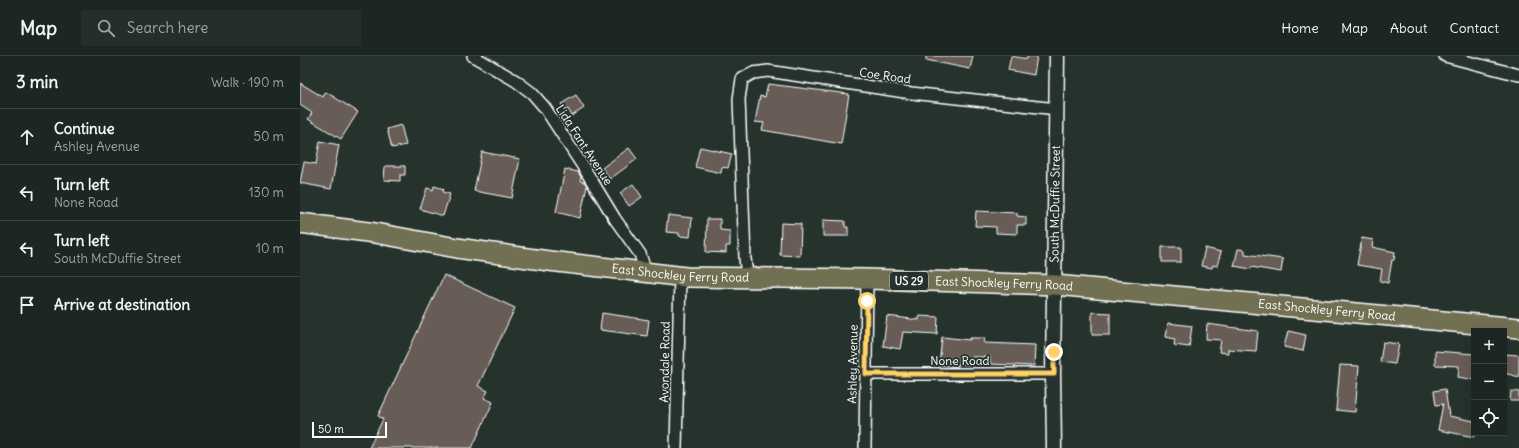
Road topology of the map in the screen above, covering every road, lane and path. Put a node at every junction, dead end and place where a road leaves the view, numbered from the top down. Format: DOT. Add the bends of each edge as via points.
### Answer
graph roads {
  1 [pos="473,56"];
  2 [pos="1057,56"];
  3 [pos="1446,56"];
  4 [pos="1519,75"];
  5 [pos="1057,109"];
  6 [pos="300,223"];
  7 [pos="646,273"];
  8 [pos="680,277"];
  9 [pos="747,277"];
  10 [pos="867,279"];
  11 [pos="1055,285"];
  12 [pos="1519,328"];
  13 [pos="866,374"];
  14 [pos="1054,374"];
  15 [pos="676,448"];
  16 [pos="865,448"];
  17 [pos="1054,448"];
  1 -- 7 [label="street, Lida Fant Avenue" via="516,81 546,108 615,219 640,254"];
  2 -- 5 [label="street, South McDuffie Street"];
  3 -- 4 [label="street"];
  5 -- 9 [label="street, Coe Road" via="912,93 768,71 753,73 742,79 739,100"];
  5 -- 11 [label="street, South McDuffie Street"];
  6 -- 7 [label="highway, East Shockley Ferry Road / US 29" via="376,233 457,248"];
  7 -- 8 [label="highway, East Shockley Ferry Road / US 29"];
  8 -- 9 [label="highway, East Shockley Ferry Road / US 29"];
  8 -- 15 [label="street, Avondale Road"];
  9 -- 10 [label="highway, East Shockley Ferry Road / US 29"];
  10 -- 11 [label="highway, East Shockley Ferry Road / US 29"];
  10 -- 13 [label="street, Ashley Avenue"];
  11 -- 12 [label="highway, East Shockley Ferry Road / US 29"];
  11 -- 14 [label="street, South McDuffie Street"];
  13 -- 14 [label="street, None Road"];
  13 -- 16 [label="street, Ashley Avenue"];
  14 -- 17 [label="street, South McDuffie Street"];
}
